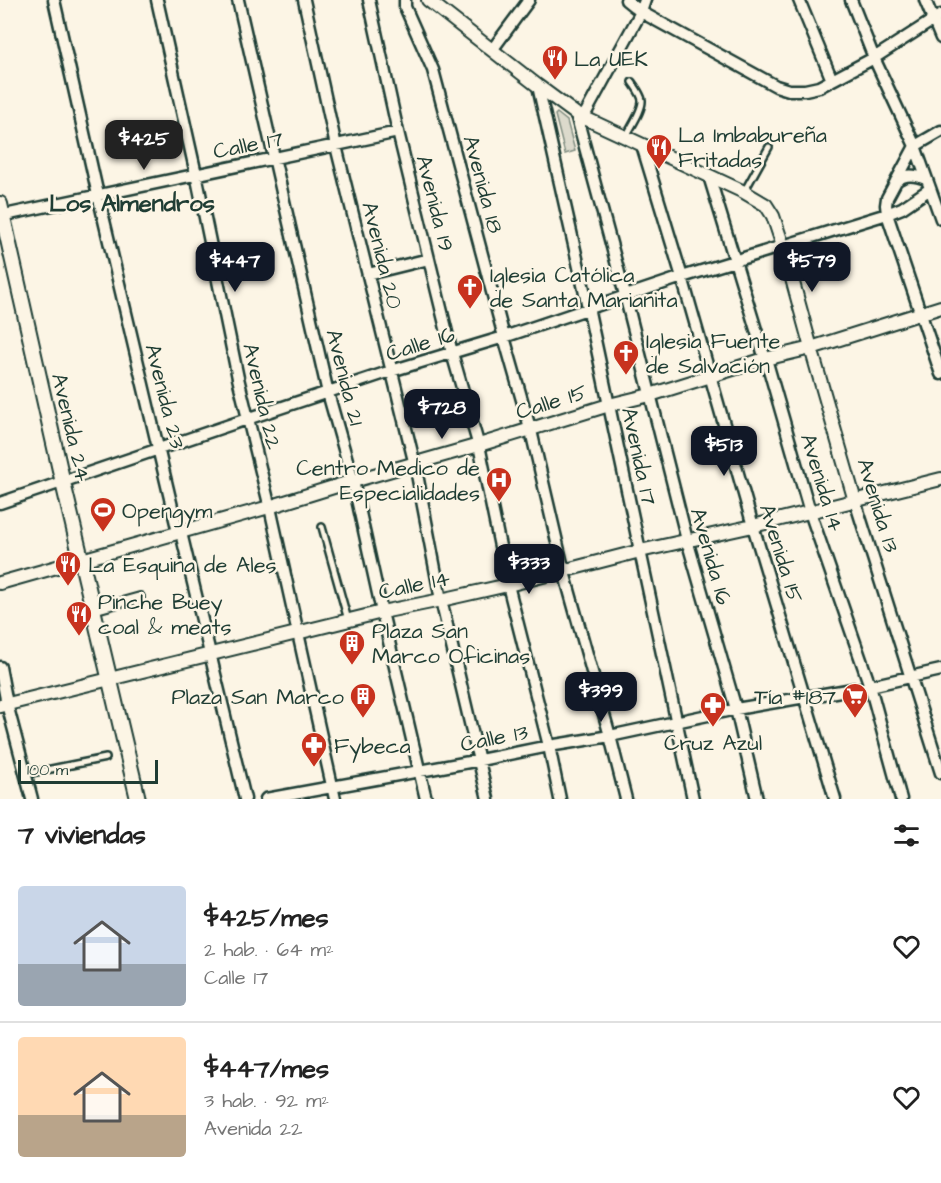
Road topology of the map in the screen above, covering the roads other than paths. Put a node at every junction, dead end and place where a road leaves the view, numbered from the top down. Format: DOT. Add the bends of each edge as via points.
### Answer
graph roads {
  1 [pos="54,0"];
  2 [pos="157,0"];
  3 [pos="238,0"];
  4 [pos="304,0"];
  5 [pos="369,0"];
  6 [pos="405,0"];
  7 [pos="428,0"];
  8 [pos="529,0"];
  9 [pos="626,0"];
  10 [pos="645,0"];
  11 [pos="799,0"];
  12 [pos="851,0"];
  13 [pos="925,0"];
  14 [pos="640,12"];
  15 [pos="937,18"];
  16 [pos="941,38"];
  17 [pos="492,50"];
  18 [pos="874,58"];
  19 [pos="832,80"];
  20 [pos="632,82"];
  21 [pos="538,86"];
  22 [pos="580,116"];
  23 [pos="941,131"];
  24 [pos="398,132"];
  25 [pos="626,138"];
  26 [pos="336,146"];
  27 [pos="642,146"];
  28 [pos="915,146"];
  29 [pos="769,147"];
  30 [pos="275,159"];
  31 [pos="196,174"];
  32 [pos="709,176"];
  33 [pos="895,182"];
  34 [pos="928,184"];
  35 [pos="744,192"];
  36 [pos="98,195"];
  37 [pos="1,212"];
  38 [pos="887,214"];
  39 [pos="941,219"];
  40 [pos="783,246"];
  41 [pos="429,260"];
  42 [pos="735,261"];
  43 [pos="368,274"];
  44 [pos="682,277"];
  45 [pos="625,295"];
  46 [pos="588,307"];
  47 [pos="941,308"];
  48 [pos="921,313"];
  49 [pos="504,337"];
  50 [pos="811,348"];
  51 [pos="452,353"];
  52 [pos="765,359"];
  53 [pos="391,371"];
  54 [pos="941,374"];
  55 [pos="709,376"];
  56 [pos="328,393"];
  57 [pos="650,395"];
  58 [pos="609,405"];
  59 [pos="247,418"];
  60 [pos="531,429"];
  61 [pos="478,445"];
  62 [pos="159,449"];
  63 [pos="414,464"];
  64 [pos="941,479"];
  65 [pos="63,481"];
  66 [pos="353,481"];
  67 [pos="855,501"];
  68 [pos="0,503"];
  69 [pos="269,507"];
  70 [pos="810,512"];
  71 [pos="753,526"];
  72 [pos="322,527"];
  73 [pos="178,532"];
  74 [pos="687,540"];
  75 [pos="640,551"];
  76 [pos="81,561"];
  77 [pos="564,572"];
  78 [pos="0,583"];
  79 [pos="508,585"];
  80 [pos="140,597"];
  81 [pos="441,600"];
  82 [pos="93,610"];
  83 [pos="382,612"];
  84 [pos="348,620"];
  85 [pos="298,633"];
  86 [pos="210,655"];
  87 [pos="0,667"];
  88 [pos="941,670"];
  89 [pos="911,676"];
  90 [pos="110,679"];
  91 [pos="870,686"];
  92 [pos="804,696"];
  93 [pos="4,705"];
  94 [pos="736,709"];
  95 [pos="678,722"];
  96 [pos="610,736"];
  97 [pos="549,746"];
  98 [pos="106,758"];
  99 [pos="480,760"];
  100 [pos="419,771"];
  101 [pos="941,773"];
  102 [pos="26,774"];
  103 [pos="333,787"];
  104 [pos="32,799"];
  105 [pos="138,799"];
  106 [pos="245,799"];
  107 [pos="266,799"];
  108 [pos="335,799"];
  109 [pos="426,799"];
  110 [pos="488,799"];
  111 [pos="560,799"];
  112 [pos="626,799"];
  113 [pos="693,799"];
  114 [pos="757,799"];
  115 [pos="835,799"];
  116 [pos="901,799"];
  1 -- 36 [label="street, Avenida 23"];
  2 -- 31 [label="street, Avenida 22"];
  3 -- 30 [label="street, Avenida 21"];
  4 -- 26 [label="street, Avenida 20"];
  5 -- 24 [label="street, Avenida 19"];
  6 -- 49 [label="street, Avenida 18" via="433,70"];
  7 -- 17 [label="street, Avenida 13"];
  8 -- 17 [label="street"];
  9 -- 14 [label="street"];
  10 -- 14 [label="street"];
  11 -- 19 [label="street"];
  12 -- 18 [label="street"];
  13 -- 15 [label="street"];
  14 -- 19 [label="street" via="776,86 805,90"];
  14 -- 22 [label="street"];
  15 -- 16 [label="street"];
  15 -- 18 [label="street"];
  17 -- 21 [label="street, Avenida 13"];
  18 -- 19 [label="street"];
  18 -- 28 [label="street"];
  20 -- 25 [label="lane" via="641,107"];
  21 -- 22 [label="street, Avenida 13"];
  21 -- 46 [label="street, Avenida 17"];
  22 -- 25 [label="street, Avenida 13"];
  22 -- 45 [label="street, Avenida 16"];
  23 -- 28 [label="street"];
  24 -- 26 [label="street, Calle 17"];
  24 -- 41 [label="street, Avenida 19"];
  25 -- 27 [label="street, Avenida 13"];
  26 -- 30 [label="street, Calle 17"];
  26 -- 43 [label="street, Avenida 20"];
  27 -- 32 [label="street, Avenida 13"];
  27 -- 44 [label="street, Avenida 15"];
  28 -- 33 [label="street"];
  28 -- 34 [label="street"];
  29 -- 35 [label="lane"];
  30 -- 31 [label="street, Calle 17"];
  30 -- 56 [label="street, Avenida 21"];
  31 -- 36 [label="street, Calle 17"];
  31 -- 59 [label="street, Avenida 22"];
  32 -- 35 [label="street, Avenida 13"];
  32 -- 42 [label="street, Avenida 14"];
  33 -- 34 [label="street" via="908,175"];
  33 -- 38 [label="street" via="887,198"];
  34 -- 38 [label="street, Calle 16" via="918,199"];
  34 -- 39 [label="street"];
  35 -- 40 [label="street, Avenida 13" via="771,211"];
  36 -- 37 [label="street, Calle 17"];
  36 -- 62 [label="street, Avenida 23"];
  37 -- 65 [label="main road, Avenida 24"];
  38 -- 40 [label="street, Calle 16"];
  38 -- 48 [label="street"];
  40 -- 42 [label="street, Calle 16"];
  40 -- 50 [label="street, Avenida 13"];
  41 -- 43 [label="street"];
  41 -- 51 [label="street, Avenida 19"];
  42 -- 44 [label="street, Calle 16"];
  42 -- 52 [label="street, Avenida 14"];
  43 -- 53 [label="street, Avenida 20"];
  44 -- 45 [label="street, Calle 16"];
  44 -- 55 [label="street, Avenida 15"];
  45 -- 46 [label="street, Calle 16"];
  45 -- 57 [label="street, Avenida 16"];
  46 -- 49 [label="street, Calle 16"];
  46 -- 58 [label="street, Avenida 17"];
  47 -- 48 [label="street, Calle 15"];
  48 -- 50 [label="street, Calle 15"];
  48 -- 54 [label="street"];
  49 -- 51 [label="street, Calle 16"];
  49 -- 60 [label="street, Avenida 18"];
  50 -- 52 [label="street, Calle 15"];
  50 -- 67 [label="street, Avenida 13"];
  51 -- 53 [label="street, Calle 16"];
  51 -- 61 [label="street, Avenida 19"];
  52 -- 55 [label="street, Calle 15"];
  52 -- 70 [label="street, Avenida 14"];
  53 -- 56 [label="street, Calle 16"];
  53 -- 63 [label="street, Avenida 20"];
  55 -- 57 [label="street, Calle 15"];
  55 -- 71 [label="street, Avenida 15"];
  56 -- 59 [label="street, Calle 16"];
  56 -- 66 [label="street, Avenida 21"];
  57 -- 58 [label="street, Calle 15"];
  57 -- 74 [label="street, Avenida 16"];
  58 -- 60 [label="street, Calle 15"];
  58 -- 75 [label="street, Avenida 17"];
  59 -- 62 [label="street, Calle 16"];
  59 -- 69 [label="street, Avenida 22"];
  60 -- 61 [label="street, Calle 15"];
  60 -- 77 [label="street, Avenida 18"];
  61 -- 63 [label="street, Calle 15"];
  61 -- 79 [label="street, Avenida 19"];
  62 -- 65 [label="street, Calle 16"];
  62 -- 73 [label="street, Avenida 23"];
  63 -- 66 [label="street, Calle 15"];
  63 -- 81 [label="street, Avenida 20"];
  64 -- 67 [label="street, Calle 14"];
  65 -- 68 [label="street, Calle 16"];
  65 -- 76 [label="main road, Avenida 24"];
  66 -- 69 [label="street, Calle 15"];
  66 -- 83 [label="street, Avenida 21"];
  67 -- 70 [label="street, Calle 14"];
  67 -- 89 [label="street, Avenida 13"];
  69 -- 73 [label="street, Calle 15"];
  69 -- 85 [label="street, Avenida 22"];
  70 -- 71 [label="street, Calle 14"];
  70 -- 91 [label="street, Avenida 14"];
  71 -- 74 [label="street, Calle 14"];
  71 -- 92 [label="street, Avenida 15"];
  72 -- 84 [label="lane"];
  73 -- 76 [label="street, Calle 15"];
  73 -- 86 [label="street, Avenida 23"];
  74 -- 75 [label="street, Calle 14"];
  74 -- 94 [label="street, Avenida 16"];
  75 -- 77 [label="street, Calle 14"];
  75 -- 95 [label="street, Avenida 17"];
  76 -- 78 [label="street, Calle 15"];
  76 -- 82 [label="main road, Avenida 24"];
  77 -- 79 [label="street, Calle 14"];
  77 -- 96 [label="street, Avenida 18"];
  79 -- 81 [label="street, Calle 14"];
  79 -- 97 [label="street, Avenida 19"];
  80 -- 82 [label="street"];
  81 -- 83 [label="street, Calle 14"];
  81 -- 99 [label="street, Avenida 20"];
  82 -- 90 [label="main road, Avenida 24"];
  83 -- 84 [label="street, Calle 14"];
  83 -- 100 [label="street, Avenida 21"];
  84 -- 85 [label="street, Calle 14"];
  85 -- 86 [label="street, Calle 14"];
  85 -- 103 [label="street, Avenida 22"];
  86 -- 90 [label="street, Calle 14"];
  86 -- 106 [label="street, Avenida 23"];
  87 -- 93 [label="street"];
  88 -- 89 [label="street, Calle 13"];
  89 -- 91 [label="street, Calle 13"];
  89 -- 101 [label="street, Avenida 13"];
  90 -- 93 [label="street, Calle 14"];
  90 -- 105 [label="main road, Avenida 24"];
  91 -- 92 [label="street, Calle 13"];
  91 -- 116 [label="street, Avenida 14"];
  92 -- 94 [label="street, Calle 13"];
  92 -- 115 [label="street, Avenida 15"];
  93 -- 102 [label="street"];
  94 -- 95 [label="street, Calle 13"];
  94 -- 114 [label="street, Avenida 16"];
  95 -- 96 [label="street, Calle 13"];
  95 -- 113 [label="street, Avenida 17"];
  96 -- 97 [label="street, Calle 13"];
  96 -- 112 [label="street, Avenida 18"];
  97 -- 99 [label="street, Calle 13"];
  97 -- 111 [label="street, Avenida 19"];
  98 -- 102 [label="lane"];
  99 -- 100 [label="street, Calle 13"];
  99 -- 110 [label="street, Avenida 20"];
  100 -- 103 [label="street, Calle 13"];
  100 -- 109 [label="street, Avenida 21"];
  102 -- 104 [label="street"];
  103 -- 107 [label="street, Calle 13"];
  103 -- 108 [label="street, Avenida 22"];
}
